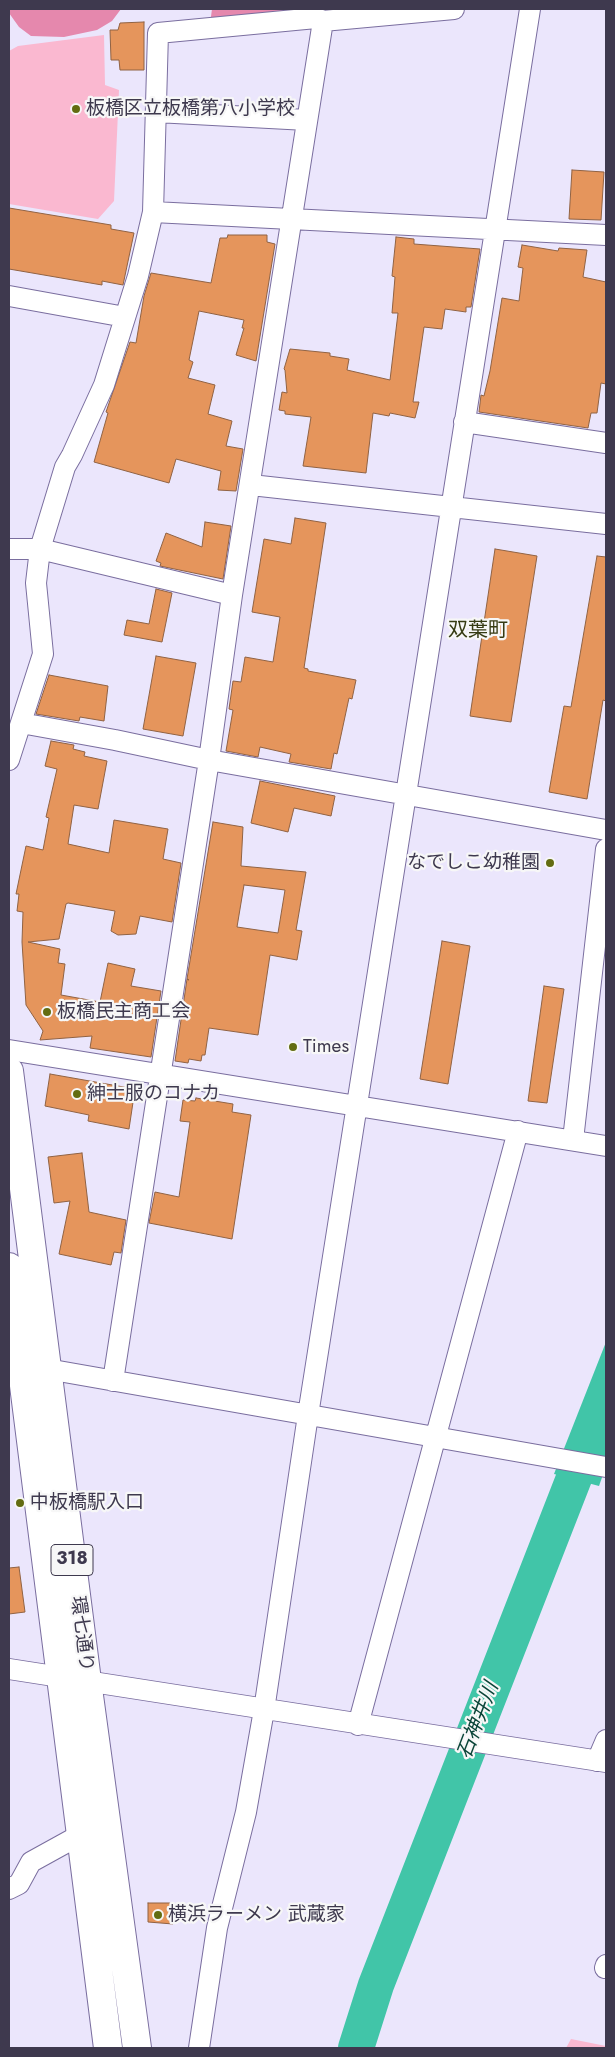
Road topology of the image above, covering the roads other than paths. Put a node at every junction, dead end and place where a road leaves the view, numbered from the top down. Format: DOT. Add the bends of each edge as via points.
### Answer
graph roads {
  1 [pos="454,9"];
  2 [pos="530,9"];
  3 [pos="323,21"];
  4 [pos="156,112"];
  5 [pos="307,120"];
  6 [pos="153,212"];
  7 [pos="292,218"];
  8 [pos="495,230"];
  9 [pos="606,235"];
  10 [pos="9,296"];
  11 [pos="125,317"];
  12 [pos="464,422"];
  13 [pos="606,443"];
  14 [pos="251,485"];
  15 [pos="452,506"];
  16 [pos="606,524"];
  17 [pos="9,549"];
  18 [pos="40,550"];
  19 [pos="232,595"];
  20 [pos="20,723"];
  21 [pos="9,760"];
  22 [pos="209,760"];
  23 [pos="406,795"];
  24 [pos="606,830"];
  25 [pos="606,849"];
  26 [pos="9,1050"];
  27 [pos="9,1071"];
  28 [pos="160,1075"];
  29 [pos="358,1106"];
  30 [pos="518,1130"];
  31 [pos="573,1140"];
  32 [pos="606,1146"];
  33 [pos="9,1268"];
  34 [pos="15,1364"];
  35 [pos="48,1369"];
  36 [pos="112,1381"];
  37 [pos="308,1415"];
  38 [pos="434,1437"];
  39 [pos="606,1467"];
  40 [pos="9,1669"];
  41 [pos="60,1678"];
  42 [pos="87,1681"];
  43 [pos="264,1710"];
  44 [pos="358,1725"];
  45 [pos="606,1740"];
  46 [pos="602,1761"];
  47 [pos="80,1835"];
  48 [pos="9,1889"];
  49 [pos="108,2048"];
  50 [pos="137,2048"];
  51 [pos="199,2048"];
  1 -- 3 [label="street"];
  2 -- 8 [label="street"];
  3 -- 4 [label="street" via="316,18 158,34"];
  3 -- 5 [label="street"];
  4 -- 5 [label="street"];
  4 -- 6 [label="street"];
  5 -- 7 [label="street"];
  6 -- 7 [label="street"];
  6 -- 11 [label="street"];
  7 -- 8 [label="street"];
  7 -- 14 [label="street"];
  8 -- 9 [label="street"];
  8 -- 12 [label="street"];
  10 -- 11 [label="street"];
  11 -- 18 [label="street" via="104,385 65,467"];
  12 -- 13 [label="street"];
  12 -- 15 [label="street"];
  14 -- 15 [label="street"];
  14 -- 19 [label="street"];
  15 -- 16 [label="street"];
  15 -- 23 [label="street"];
  17 -- 18 [label="street"];
  18 -- 19 [label="street"];
  18 -- 20 [label="street" via="36,583 43,654"];
  19 -- 22 [label="street"];
  20 -- 21 [label="street"];
  20 -- 22 [label="street"];
  22 -- 23 [label="street"];
  22 -- 28 [label="street"];
  23 -- 24 [label="street"];
  23 -- 29 [label="street"];
  25 -- 31 [label="street"];
  26 -- 28 [label="street"];
  27 -- 35 [label="main road, 環七通り / 318"];
  28 -- 29 [label="street"];
  28 -- 36 [label="street"];
  29 -- 30 [label="street"];
  29 -- 37 [label="street"];
  30 -- 31 [label="street"];
  30 -- 38 [label="street"];
  31 -- 32 [label="street"];
  33 -- 34 [label="main road, 環七通り / 318"];
  34 -- 41 [label="main road, 環七通り / 318"];
  35 -- 36 [label="street"];
  35 -- 42 [label="main road, 環七通り / 318"];
  36 -- 37 [label="street"];
  37 -- 38 [label="street"];
  37 -- 43 [label="street"];
  38 -- 39 [label="street"];
  38 -- 44 [label="street"];
  40 -- 41 [label="street"];
  41 -- 42 [label="street"];
  41 -- 47 [label="main road, 環七通り / 318"];
  42 -- 43 [label="street"];
  42 -- 50 [label="main road, 環七通り / 318"];
  43 -- 44 [label="street"];
  43 -- 51 [label="street" via="246,1812 218,1928"];
  44 -- 46 [label="street"];
  45 -- 46 [label="street"];
  47 -- 48 [label="street" via="31,1862 19,1884"];
  47 -- 49 [label="main road, 環七通り / 318"];
}
